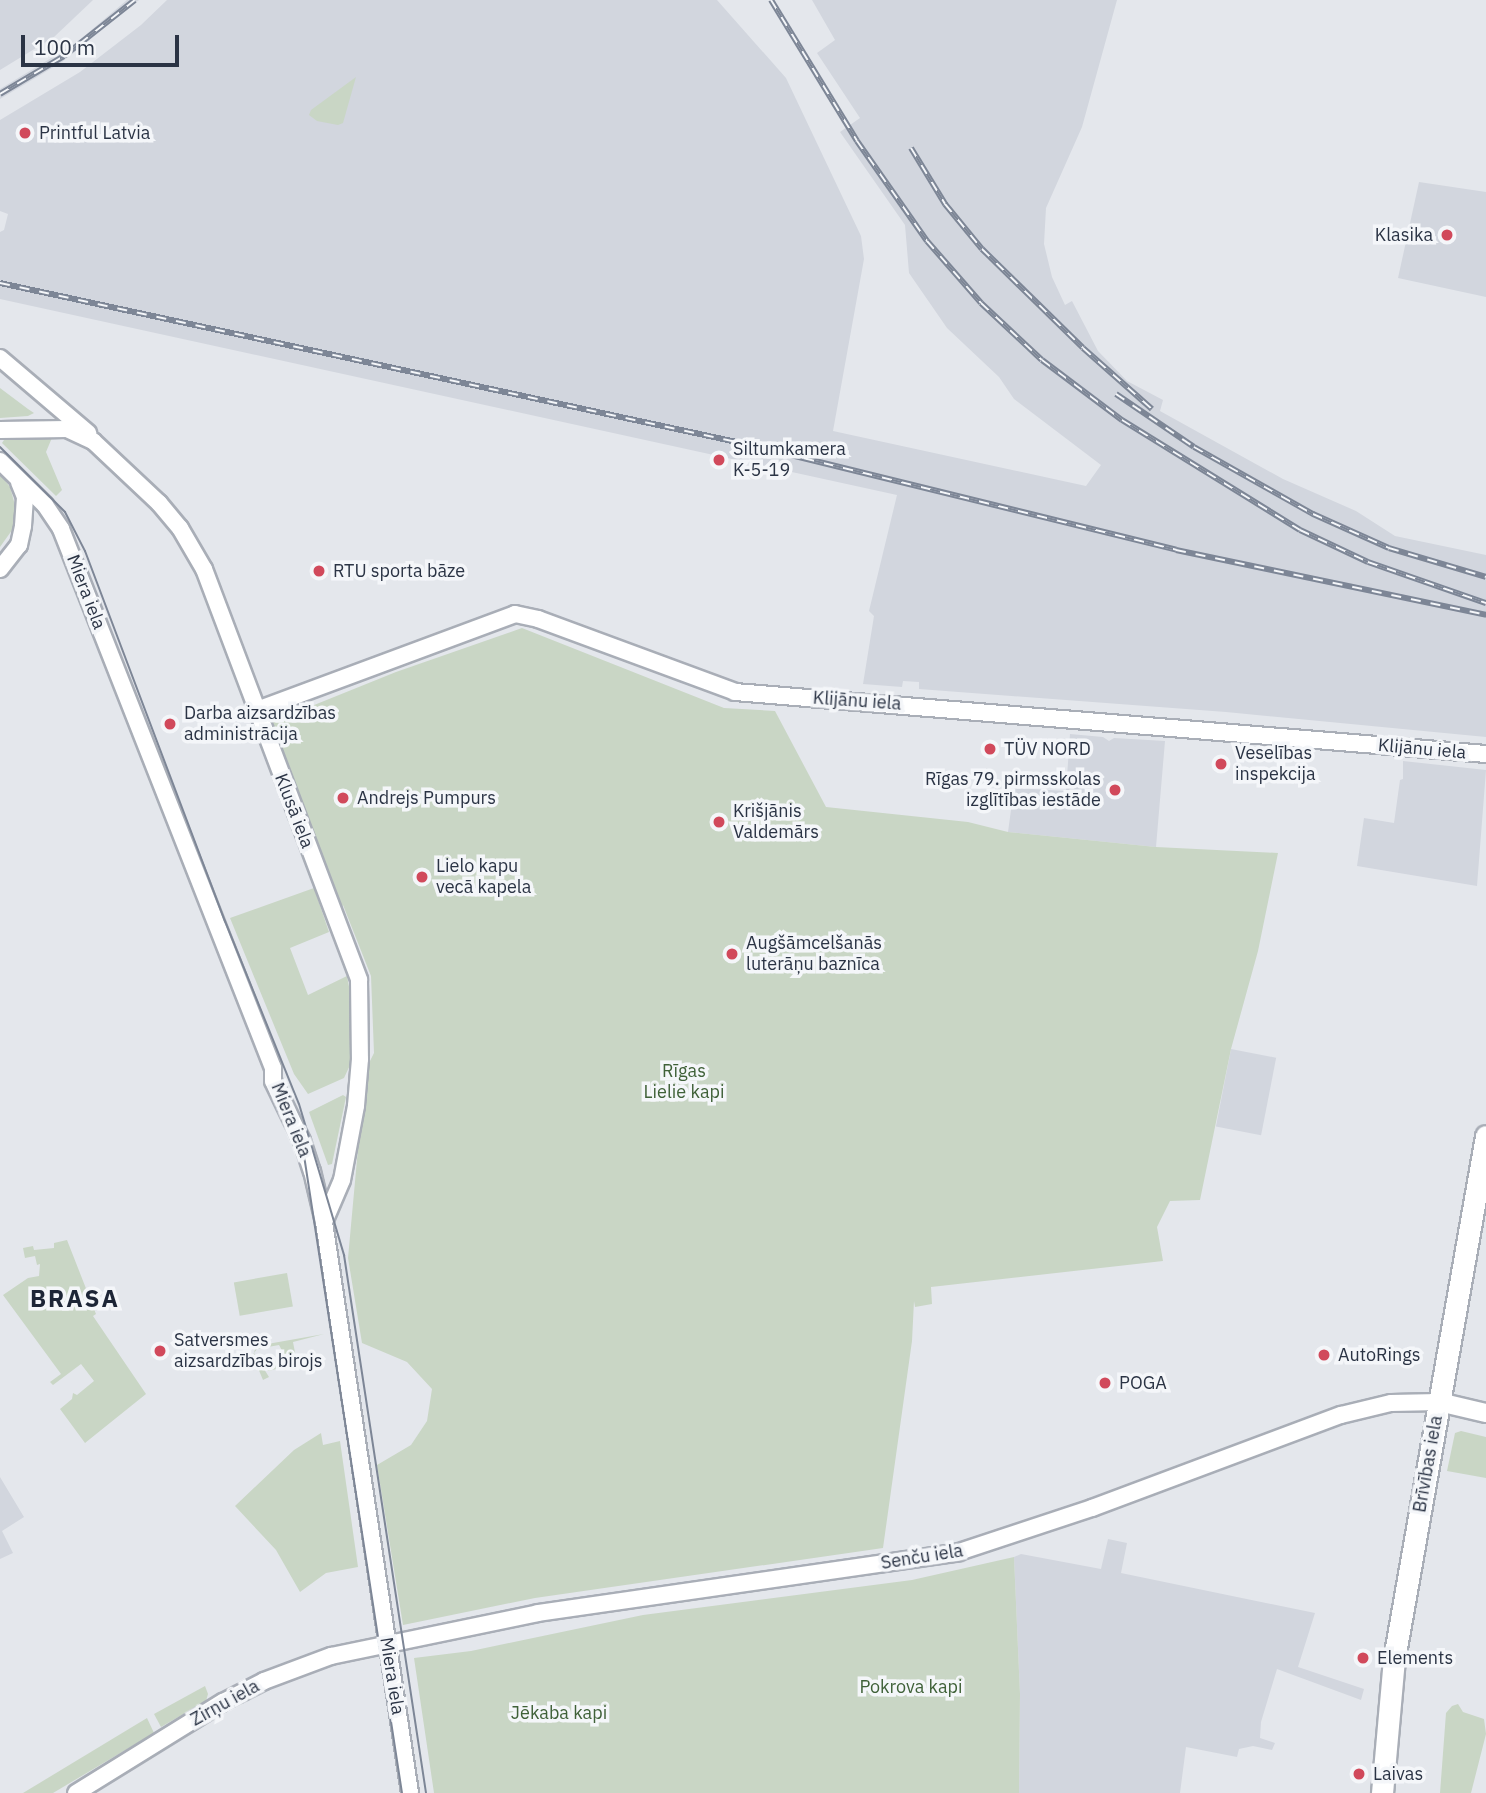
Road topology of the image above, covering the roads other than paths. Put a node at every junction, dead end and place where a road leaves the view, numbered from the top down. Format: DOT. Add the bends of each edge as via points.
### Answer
graph roads {
  1 [pos="0,358"];
  2 [pos="43,397"];
  3 [pos="31,429"];
  4 [pos="0,430"];
  5 [pos="93,441"];
  6 [pos="0,461"];
  7 [pos="17,477"];
  8 [pos="0,569"];
  9 [pos="257,710"];
  10 [pos="1486,754"];
  11 [pos="1486,1136"];
  12 [pos="324,1222"];
  13 [pos="1439,1402"];
  14 [pos="1486,1413"];
  15 [pos="387,1643"];
  16 [pos="76,1793"];
  17 [pos="410,1793"];
  18 [pos="1382,1793"];
  1 -- 2 [label="street, Klusā iela"];
  2 -- 3 [label="street" via="45,416"];
  2 -- 5 [label="street, Klusā iela"];
  3 -- 4 [label="street, Klusā iela"];
  3 -- 5 [label="street, Klusā iela" via="67,429"];
  5 -- 9 [label="street, Klusā iela" via="153,497 194,549"];
  6 -- 7 [label="street, Miera iela"];
  7 -- 8 [label="street" via="25,497 23,526 19,545"];
  7 -- 12 [label="street, Miera iela" via="55,518 75,560 265,1047 273,1081 302,1141"];
  9 -- 10 [label="street, Klijānu iela" via="515,614 734,692"];
  9 -- 12 [label="street, Klusā iela" via="359,980 356,1106 342,1180"];
  11 -- 13 [label="highway, Brīvības iela"];
  12 -- 15 [label="street, Miera iela"];
  13 -- 14 [label="main road"];
  13 -- 15 [label="street, Senču iela" via="1391,1403 1341,1415 959,1552 538,1614"];
  13 -- 18 [label="highway, Brīvības iela" via="1394,1659"];
  15 -- 16 [label="street, Zirņu iela" via="331,1656 264,1681"];
  15 -- 17 [label="street, Miera iela"];
}
